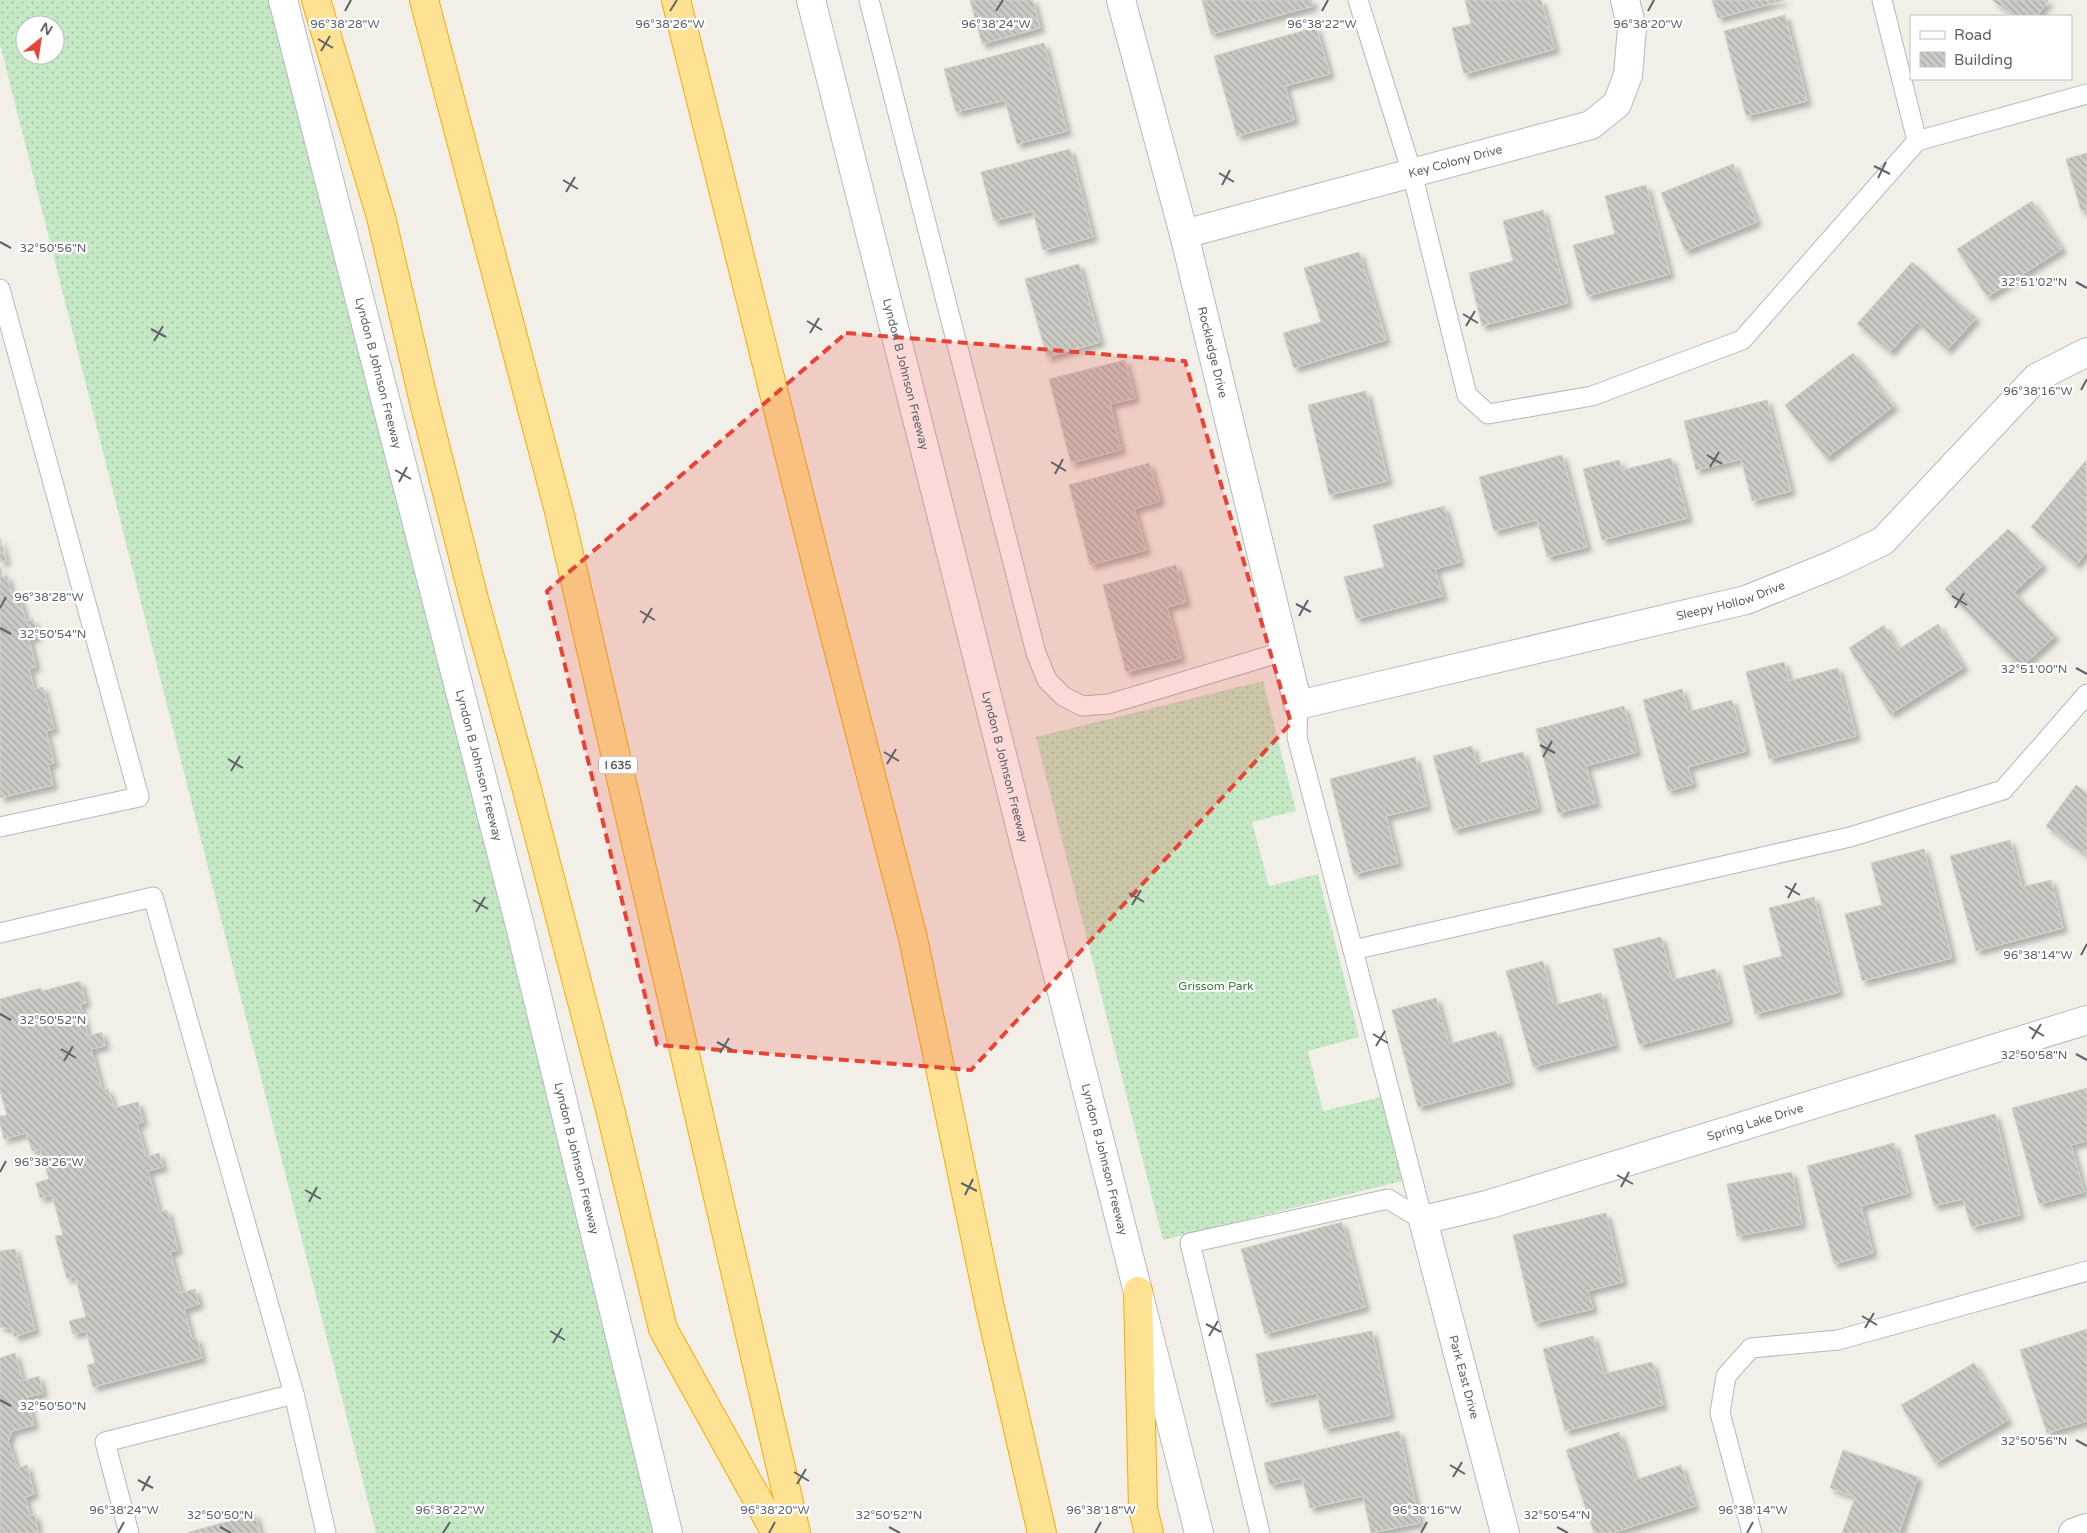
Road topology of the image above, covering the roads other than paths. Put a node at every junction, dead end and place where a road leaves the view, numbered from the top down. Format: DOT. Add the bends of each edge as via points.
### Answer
graph roads {
  1 [pos="283,0"];
  2 [pos="316,0"];
  3 [pos="424,0"];
  4 [pos="676,0"];
  5 [pos="811,0"];
  6 [pos="869,0"];
  7 [pos="1121,0"];
  8 [pos="1358,0"];
  9 [pos="1625,0"];
  10 [pos="1882,0"];
  11 [pos="2087,94"];
  12 [pos="1917,141"];
  13 [pos="1412,173"];
  14 [pos="1184,234"];
  15 [pos="0,289"];
  16 [pos="2087,352"];
  17 [pos="1285,651"];
  18 [pos="2087,694"];
  19 [pos="1298,705"];
  20 [pos="0,827"];
  21 [pos="0,933"];
  22 [pos="1353,950"];
  23 [pos="2087,1020"];
  24 [pos="1423,1220"];
  25 [pos="2087,1271"];
  26 [pos="1138,1291"];
  27 [pos="294,1394"];
  28 [pos="2087,1528"];
  29 [pos="129,1533"];
  30 [pos="326,1533"];
  31 [pos="668,1533"];
  32 [pos="776,1533"];
  33 [pos="796,1533"];
  34 [pos="1042,1533"];
  35 [pos="1148,1533"];
  36 [pos="1200,1533"];
  37 [pos="1260,1533"];
  38 [pos="1505,1533"];
  39 [pos="1752,1533"];
  40 [pos="2073,1533"];
  1 -- 31 [label="street, Lyndon B Johnson Freeway" via="520,926"];
  2 -- 32 [label="highway" via="381,217 426,412 610,1109 663,1329"];
  3 -- 33 [label="highway, I 635" via="558,511"];
  4 -- 34 [label="highway" via="913,938 990,1308"];
  5 -- 26 [label="street, Lyndon B Johnson Freeway"];
  6 -- 17 [label="lane" via="1036,653 1047,680 1063,696 1082,706 1109,704"];
  7 -- 14 [label="street, Rockledge Drive"];
  8 -- 13 [label="lane"];
  9 -- 13 [label="street, Key Colony Drive" via="1632,28 1628,75 1616,104 1591,126"];
  10 -- 12 [label="lane"];
  11 -- 12 [label="lane"];
  12 -- 13 [label="lane" via="1742,340 1592,396 1488,414 1467,395"];
  13 -- 14 [label="street, Key Colony Drive"];
  14 -- 17 [label="street, Rockledge Drive"];
  15 -- 20 [label="lane" via="139,797"];
  16 -- 19 [label="street, Sleepy Hollow Drive" via="2036,378 1883,541 1835,564 1746,600"];
  17 -- 19 [label="street, Rockledge Drive"];
  18 -- 22 [label="lane" via="2003,790 1850,837"];
  19 -- 22 [label="lane" via="1297,737"];
  21 -- 27 [label="lane" via="153,897"];
  22 -- 24 [label="lane"];
  23 -- 24 [label="street, Spring Lake Drive" via="1490,1204"];
  24 -- 37 [label="lane" via="1388,1198 1190,1243"];
  24 -- 38 [label="street, Park East Drive"];
  25 -- 39 [label="lane" via="1838,1340 1751,1348 1726,1376 1720,1412"];
  26 -- 35 [label="highway" via="1143,1509"];
  26 -- 36 [label="street, Lyndon B Johnson Freeway"];
  27 -- 29 [label="lane" via="105,1442"];
  27 -- 30 [label="lane"];
  28 -- 40 [label="street"];
}
